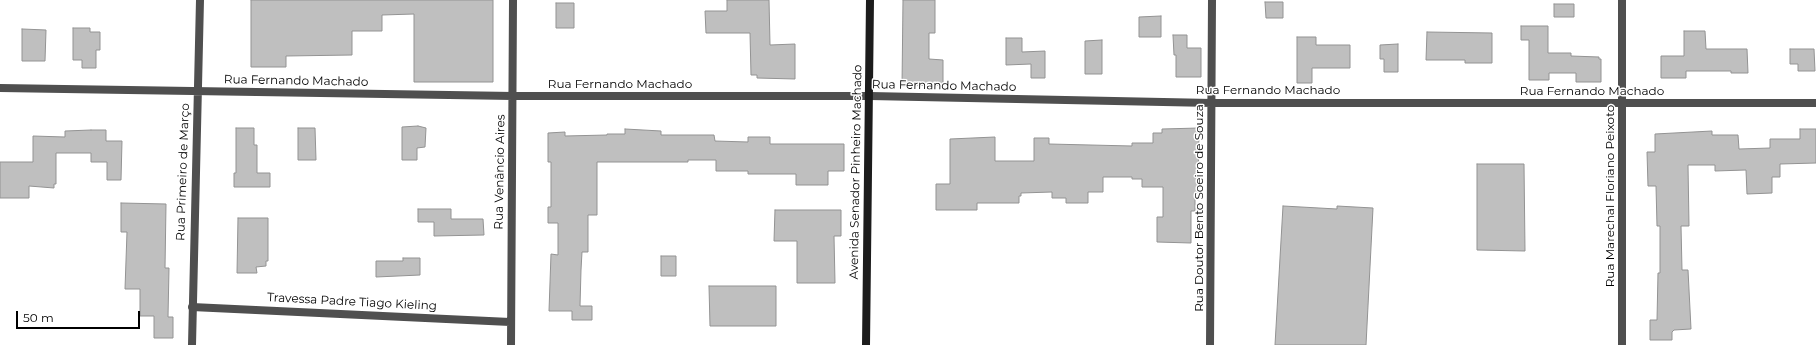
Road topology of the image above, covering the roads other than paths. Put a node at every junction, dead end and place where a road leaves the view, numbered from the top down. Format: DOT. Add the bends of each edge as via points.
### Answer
graph roads {
  1 [pos="200,0"];
  2 [pos="513,0"];
  3 [pos="870,0"];
  4 [pos="1212,0"];
  5 [pos="1622,0"];
  6 [pos="0,88"];
  7 [pos="198,91"];
  8 [pos="513,96"];
  9 [pos="870,96"];
  10 [pos="1212,103"];
  11 [pos="1622,103"];
  12 [pos="1816,103"];
  13 [pos="192,307"];
  14 [pos="510,322"];
  15 [pos="192,345"];
  16 [pos="510,345"];
  17 [pos="866,345"];
  18 [pos="1210,345"];
  19 [pos="1622,345"];
  1 -- 7 [label="street, Rua Primeiro de Março"];
  2 -- 8 [label="street, Rua Venâncio Aires"];
  3 -- 9 [label="main road, Avenida Senador Pinheiro Machado"];
  4 -- 10 [label="street, Rua Doutor Bento Soeiro de Souza"];
  5 -- 11 [label="street, Rua Marechal Floriano Peixoto"];
  6 -- 7 [label="street, Rua Fernando Machado"];
  7 -- 8 [label="street, Rua Fernando Machado"];
  7 -- 13 [label="street, Rua Primeiro de Março"];
  8 -- 9 [label="street, Rua Fernando Machado"];
  8 -- 14 [label="street, Rua Venâncio Aires"];
  9 -- 10 [label="street, Rua Fernando Machado"];
  9 -- 17 [label="main road, Avenida Senador Pinheiro Machado"];
  10 -- 11 [label="street, Rua Fernando Machado"];
  10 -- 18 [label="street, Rua Doutor Bento Soeiro de Souza"];
  11 -- 12 [label="street, Rua Fernando Machado"];
  11 -- 19 [label="street, Rua Marechal Floriano Peixoto"];
  13 -- 14 [label="street, Travessa Padre Tiago Kieling"];
  13 -- 15 [label="street, Rua Primeiro de Março"];
  14 -- 16 [label="street, Rua Venâncio Aires"];
}
